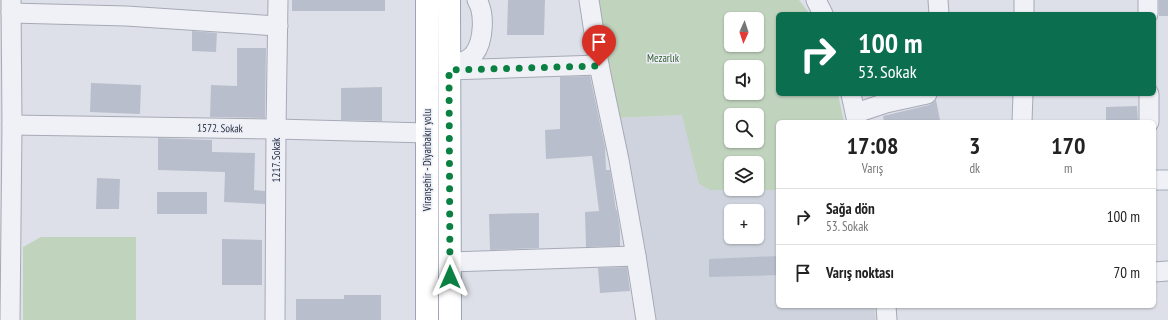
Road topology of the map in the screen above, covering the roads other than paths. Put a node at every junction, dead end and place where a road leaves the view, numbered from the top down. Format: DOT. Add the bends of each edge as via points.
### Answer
graph roads {
  1 [pos="278,0"];
  2 [pos="427,0"];
  3 [pos="449,0"];
  4 [pos="476,0"];
  5 [pos="589,0"];
  6 [pos="816,0"];
  7 [pos="938,0"];
  8 [pos="1024,0"];
  9 [pos="1148,0"];
  10 [pos="11,7"];
  11 [pos="126,8"];
  12 [pos="822,12"];
  13 [pos="939,12"];
  14 [pos="1024,12"];
  15 [pos="1148,12"];
  16 [pos="278,26"];
  17 [pos="599,66"];
  18 [pos="449,70"];
  19 [pos="852,96"];
  20 [pos="919,96"];
  21 [pos="1023,96"];
  22 [pos="1149,96"];
  23 [pos="857,117"];
  24 [pos="1022,120"];
  25 [pos="1149,120"];
  26 [pos="12,125"];
  27 [pos="276,129"];
  28 [pos="427,133"];
  29 [pos="1156,180"];
  30 [pos="1168,180"];
  31 [pos="636,256"];
  32 [pos="450,262"];
  33 [pos="1168,271"];
  34 [pos="1156,272"];
  35 [pos="886,308"];
  36 [pos="10,320"];
  37 [pos="275,320"];
  38 [pos="427,320"];
  39 [pos="450,320"];
  40 [pos="646,320"];
  41 [pos="887,320"];
  1 -- 16 [label="street, 1217. Sokak"];
  2 -- 28 [label="main road, Viranşehir - Diyarbakır yolu"];
  3 -- 18 [label="main road, Viranşehir - Diyarbakır yolu"];
  4 -- 18 [label="street" via="480,5 482,39 474,55"];
  5 -- 17 [label="street"];
  6 -- 12 [label="street"];
  7 -- 13 [label="street"];
  8 -- 14 [label="street"];
  9 -- 15 [label="street"];
  10 -- 11 [label="street"];
  10 -- 26 [label="street"];
  11 -- 16 [label="street"];
  16 -- 27 [label="street, 1217. Sokak"];
  17 -- 18 [label="street"];
  17 -- 31 [label="street"];
  18 -- 32 [label="main road, Viranşehir - Diyarbakır yolu"];
  19 -- 23 [label="street"];
  20 -- 23 [label="street" via="886,103"];
  21 -- 24 [label="street"];
  22 -- 25 [label="street"];
  26 -- 27 [label="street, 1572. Sokak"];
  26 -- 36 [label="street"];
  27 -- 28 [label="street, 1572. Sokak"];
  27 -- 37 [label="street, 1217. Sokak"];
  28 -- 38 [label="main road, Viranşehir - Diyarbakır yolu"];
  29 -- 30 [label="street"];
  31 -- 32 [label="street"];
  31 -- 40 [label="street"];
  32 -- 39 [label="main road, Viranşehir - Diyarbakır yolu"];
  33 -- 34 [label="street"];
  35 -- 41 [label="street"];
}
